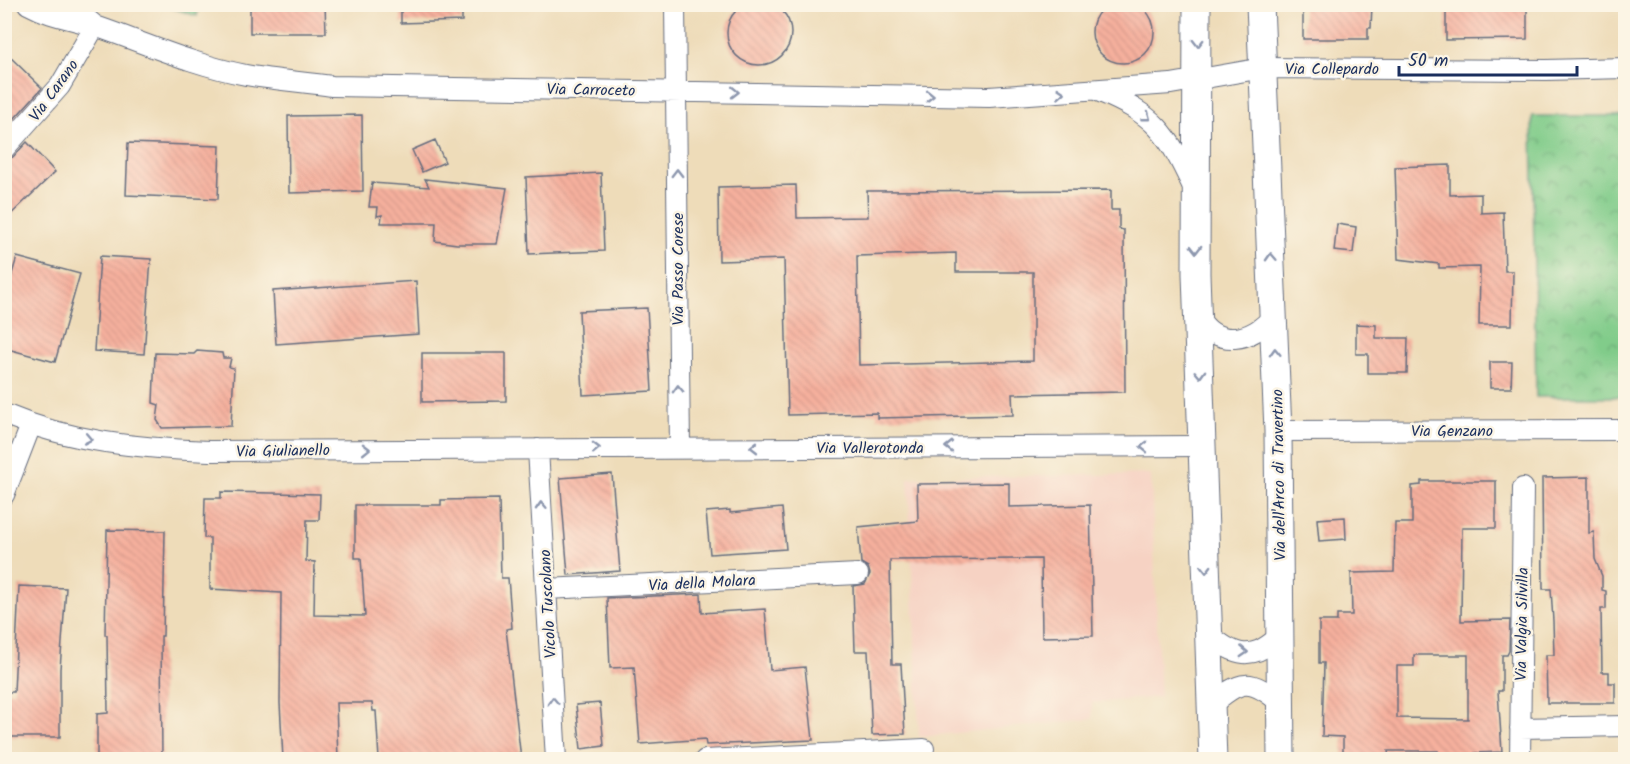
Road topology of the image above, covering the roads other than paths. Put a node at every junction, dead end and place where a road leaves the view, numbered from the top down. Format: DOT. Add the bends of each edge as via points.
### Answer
graph roads {
  1 [pos="28,4"];
  2 [pos="69,4"];
  3 [pos="675,4"];
  4 [pos="1197,4"];
  5 [pos="1260,4"];
  6 [pos="95,26"];
  7 [pos="1263,68"];
  8 [pos="1626,68"];
  9 [pos="1198,81"];
  10 [pos="1095,90"];
  11 [pos="676,91"];
  12 [pos="4,149"];
  13 [pos="1195,191"];
  14 [pos="1274,315"];
  15 [pos="1198,316"];
  16 [pos="4,414"];
  17 [pos="31,425"];
  18 [pos="1626,430"];
  19 [pos="1278,431"];
  20 [pos="1202,446"];
  21 [pos="680,448"];
  22 [pos="538,449"];
  23 [pos="1523,488"];
  24 [pos="4,495"];
  25 [pos="858,574"];
  26 [pos="546,589"];
  27 [pos="1208,633"];
  28 [pos="1280,635"];
  29 [pos="1280,703"];
  30 [pos="1212,705"];
  31 [pos="1626,726"];
  32 [pos="1520,728"];
  33 [pos="924,749"];
  34 [pos="556,759"];
  35 [pos="705,759"];
  36 [pos="1213,759"];
  37 [pos="1281,759"];
  38 [pos="1520,759"];
  1 -- 6 [label="street, Via Carroceto" via="61,19"];
  2 -- 6 [label="street, Via Carroceto"];
  3 -- 11 [label="street, Via Passo Corese"];
  4 -- 9 [label="main road, one-way"];
  5 -- 7 [label="main road, Via dell'Arco di Travertino"];
  6 -- 11 [label="street, Via Carroceto" via="219,68 332,86"];
  6 -- 12 [label="street, Via Carano" via="60,86"];
  7 -- 8 [label="street, Via Collepardo"];
  7 -- 9 [label="street"];
  14 -- 7 [label="main road, Via dell'Arco di Travertino, one-way"];
  9 -- 10 [label="street, Via Carroceto"];
  9 -- 13 [label="main road"];
  11 -- 10 [label="street, Via Carroceto, one-way" via="989,97"];
  10 -- 13 [label="street, Via Carroceto, one-way" via="1134,107 1159,127 1176,150"];
  21 -- 11 [label="street, Via Passo Corese, one-way"];
  13 -- 15 [label="main road, one-way"];
  14 -- 15 [label="street" via="1259,331 1231,339 1207,330"];
  19 -- 14 [label="main road, Via dell'Arco di Travertino, one-way"];
  15 -- 20 [label="main road, one-way"];
  16 -- 17 [label="street, Via Giulianello"];
  17 -- 22 [label="street, Via Giulianello, one-way" via="113,444 200,451"];
  17 -- 24 [label="street"];
  18 -- 19 [label="street, Via Genzano"];
  19 -- 28 [label="main road, Via dell'Arco di Travertino"];
  20 -- 21 [label="street, Via Vallerotonda, one-way"];
  20 -- 27 [label="main road, one-way"];
  22 -- 21 [label="street, Via Vallerotonda, one-way"];
  26 -- 22 [label="street, Vicolo Tuscolano, one-way"];
  23 -- 32 [label="street, Via Valgia Silvilla"];
  25 -- 26 [label="street, Via della Molara"];
  34 -- 26 [label="street, Vicolo Tuscolano, one-way"];
  27 -- 28 [label="street, one-way" via="1225,648 1249,654 1264,649"];
  27 -- 30 [label="main road"];
  28 -- 29 [label="main road, Via dell'Arco di Travertino"];
  29 -- 30 [label="street" via="1261,687 1247,684 1225,693"];
  29 -- 37 [label="main road, Via dell'Arco di Travertino"];
  30 -- 36 [label="main road"];
  31 -- 32 [label="street"];
  32 -- 38 [label="street, Via Valgia Silvilla"];
  33 -- 35 [label="street"];
}
